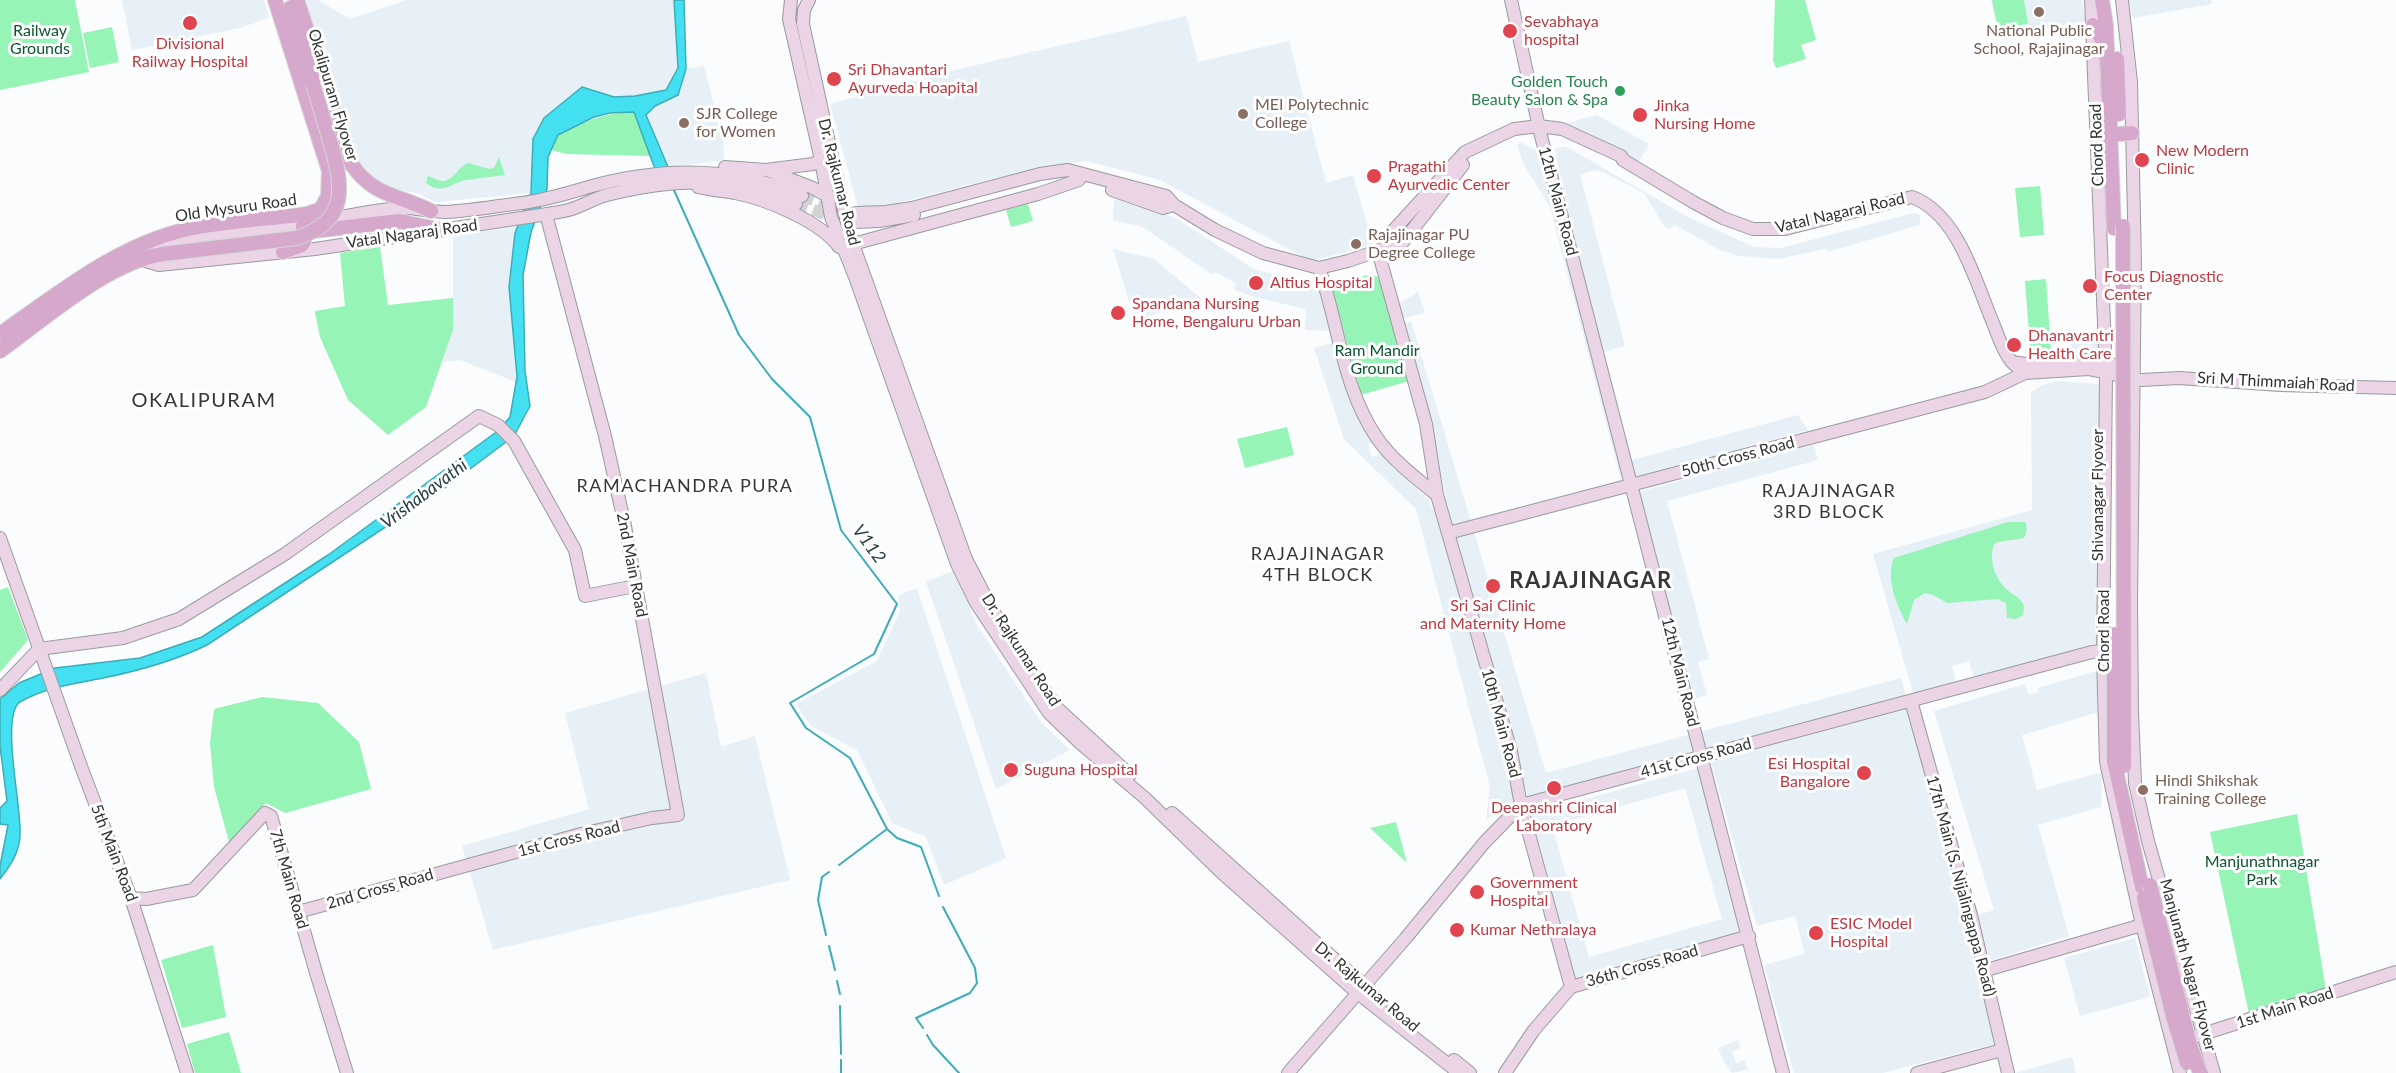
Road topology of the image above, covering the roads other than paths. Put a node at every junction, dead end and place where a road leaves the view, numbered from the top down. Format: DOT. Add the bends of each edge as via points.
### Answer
graph roads {
  1 [pos="275,0"];
  2 [pos="288,0"];
  3 [pos="297,0"];
  4 [pos="791,0"];
  5 [pos="809,0"];
  6 [pos="1511,0"];
  7 [pos="2091,0"];
  8 [pos="2102,0"];
  9 [pos="2110,0"];
  10 [pos="2122,0"];
  11 [pos="2093,26"];
  12 [pos="2114,81"];
  13 [pos="2110,120"];
  14 [pos="1539,129"];
  15 [pos="2126,134"];
  16 [pos="821,160"];
  17 [pos="766,170"];
  18 [pos="691,171"];
  19 [pos="677,177"];
  20 [pos="1079,180"];
  21 [pos="828,196"];
  22 [pos="798,205"];
  23 [pos="1174,205"];
  24 [pos="843,206"];
  25 [pos="431,211"];
  26 [pos="543,214"];
  27 [pos="319,216"];
  28 [pos="831,217"];
  29 [pos="298,220"];
  30 [pos="2119,227"];
  31 [pos="441,230"];
  32 [pos="853,244"];
  33 [pos="1382,249"];
  34 [pos="283,252"];
  35 [pos="846,256"];
  36 [pos="142,260"];
  37 [pos="1319,268"];
  38 [pos="0,334"];
  39 [pos="0,351"];
  40 [pos="2011,361"];
  41 [pos="2105,361"];
  42 [pos="2025,373"];
  43 [pos="2106,374"];
  44 [pos="2133,376"];
  45 [pos="2396,388"];
  46 [pos="1633,484"];
  47 [pos="1437,495"];
  48 [pos="1448,533"];
  49 [pos="0,538"];
  50 [pos="635,586"];
  51 [pos="2132,645"];
  52 [pos="2104,651"];
  53 [pos="41,655"];
  54 [pos="0,690"];
  55 [pos="1911,701"];
  56 [pos="1701,756"];
  57 [pos="1521,805"];
  58 [pos="678,815"];
  59 [pos="461,867"];
  60 [pos="2138,868"];
  61 [pos="2146,886"];
  62 [pos="131,898"];
  63 [pos="298,912"];
  64 [pos="2142,925"];
  65 [pos="1749,936"];
  66 [pos="1983,971"];
  67 [pos="2396,972"];
  68 [pos="1571,987"];
  69 [pos="1358,988"];
  70 [pos="2202,1034"];
  71 [pos="2173,1043"];
  72 [pos="2002,1050"];
  73 [pos="187,1073"];
  74 [pos="347,1073"];
  75 [pos="1288,1073"];
  76 [pos="1459,1073"];
  77 [pos="1470,1073"];
  78 [pos="1505,1073"];
  79 [pos="1783,1073"];
  80 [pos="1917,1073"];
  81 [pos="2008,1073"];
  82 [pos="2180,1073"];
  83 [pos="2191,1073"];
  84 [pos="2200,1073"];
  85 [pos="2214,1073"];
  1 -- 27 [label="main road, Old Mysuru Road" via="328,171 328,196"];
  2 -- 36 [label="main road, Okalipuram Flyover, bridge" via="340,176 340,192 331,216 316,231 296,238"];
  3 -- 25 [label="main road" via="352,165 383,193"];
  4 -- 16 [label="street, Dr. Rajkumar Road" via="789,19"];
  5 -- 24 [label="street, Dr. Rajkumar Road" via="803,24"];
  6 -- 14 [label="street, 12th Main Road"];
  7 -- 11 [label="street, Chord Road"];
  8 -- 12 [label="main road"];
  9 -- 12 [label="main road"];
  10 -- 15 [label="street, Chord Road" via="2129,52"];
  11 -- 13 [label="main road" via="2102,40 2104,96"];
  11 -- 41 [label="street, Chord Road"];
  12 -- 13 [label="main road"];
  12 -- 15 [label="main road, Shivanagar Flyover"];
  13 -- 30 [label="main road, Shivanagar Flyover"];
  14 -- 33 [label="street, Vatal Nagaraj Road" via="1515,134 1469,158 1402,242"];
  14 -- 40 [label="street, Vatal Nagaraj Road" via="1623,160 1723,218 1754,229 1785,229 1912,197 1923,201 1941,215 1954,233"];
  14 -- 46 [label="street, 12th Main Road"];
  15 -- 30 [label="main road, Shivanagar Flyover"];
  15 -- 44 [label="street, Chord Road" via="2136,262"];
  16 -- 17 [label="street"];
  16 -- 21 [label="street, Dr. Rajkumar Road"];
  17 -- 18 [label="street" via="731,167"];
  17 -- 21 [label="street"];
  18 -- 19 [label="street, Vatal Nagaraj Road"];
  18 -- 22 [label="street" via="752,178"];
  19 -- 22 [label="street" via="765,191"];
  19 -- 25 [label="street, Vatal Nagaraj Road" via="648,174 549,199"];
  19 -- 26 [label="street, Vatal Nagaraj Road"];
  20 -- 23 [label="street, Vatal Nagaraj Road" via="1163,208"];
  20 -- 23 [label="street, Vatal Nagaraj Road" via="1038,183 902,218 856,217 912,208 1068,170 1166,196"];
  20 -- 32 [label="street"];
  21 -- 24 [label="street"];
  21 -- 28 [label="street, Dr. Rajkumar Road"];
  22 -- 28 [label="street"];
  22 -- 35 [label="street"];
  23 -- 37 [label="street, Vatal Nagaraj Road" via="1263,253"];
  24 -- 28 [label="street"];
  24 -- 32 [label="street, Dr. Rajkumar Road"];
  25 -- 27 [label="street, Vatal Nagaraj Road" via="409,208"];
  26 -- 31 [label="street, Vatal Nagaraj Road"];
  26 -- 50 [label="street, 2nd Main Road" via="605,436"];
  27 -- 29 [label="main road, Old Mysuru Road"];
  27 -- 31 [label="main road" via="308,221 313,231 399,221"];
  28 -- 35 [label="street, Dr. Rajkumar Road"];
  29 -- 34 [label="main road" via="304,241"];
  29 -- 38 [label="main road, Old Mysuru Road" via="190,229 142,245 104,263"];
  30 -- 60 [label="main road, Shivanagar Flyover, bridge" via="2123,784"];
  31 -- 34 [label="street, Vatal Nagaraj Road"];
  32 -- 69 [label="street, Dr. Rajkumar Road" via="966,559 993,611 1057,708"];
  33 -- 37 [label="street, Vatal Nagaraj Road"];
  33 -- 47 [label="street, 10th Main Road" via="1426,424"];
  34 -- 36 [label="street, Vatal Nagaraj Road" via="159,265"];
  35 -- 69 [label="street, Dr. Rajkumar Road" via="957,564 976,603 1030,686 1080,743 1145,798 1222,873"];
  36 -- 39 [label="main road" via="95,283"];
  37 -- 47 [label="street" via="1358,404 1378,439 1404,468"];
  40 -- 41 [label="street"];
  40 -- 42 [label="street, Vatal Nagaraj Road"];
  41 -- 43 [label="street, Chord Road"];
  41 -- 44 [label="street"];
  42 -- 43 [label="street" via="2088,369"];
  42 -- 46 [label="street, 50th Cross Road" via="1985,392"];
  43 -- 44 [label="street"];
  43 -- 52 [label="street, Chord Road"];
  44 -- 45 [label="street, Sri M Thimmaiah Road"];
  44 -- 51 [label="street, Chord Road"];
  46 -- 48 [label="street, 50th Cross Road"];
  46 -- 56 [label="street, 12th Main Road"];
  47 -- 48 [label="street, 10th Main Road"];
  48 -- 57 [label="street, 10th Main Road" via="1511,751"];
  49 -- 53 [label="street, 5th Main Road"];
  50 -- 53 [label="street" via="585,596 575,550 513,440 498,424 479,416 285,554 179,619 123,638"];
  50 -- 58 [label="street, 2nd Main Road"];
  51 -- 52 [label="street, 41st Cross Road"];
  51 -- 70 [label="street, Chord Road" via="2135,783"];
  52 -- 55 [label="street, 41st Cross Road"];
  52 -- 60 [label="street, Chord Road" via="2106,762"];
  53 -- 54 [label="street"];
  53 -- 62 [label="street, 5th Main Road"];
  55 -- 56 [label="street, 41st Cross Road"];
  55 -- 66 [label="street, 17th Main (S. Nijalingappa Road)"];
  56 -- 57 [label="street, 41st Cross Road"];
  56 -- 65 [label="street, 12th Main Road"];
  57 -- 68 [label="street, 10th Main Road"];
  57 -- 69 [label="street"];
  58 -- 59 [label="street, 1st Cross Road" via="581,834"];
  59 -- 63 [label="street, 2nd Cross Road"];
  60 -- 61 [label="main road, Manjunath Nagar Flyover"];
  60 -- 64 [label="street, Chord Road"];
  61 -- 83 [label="main road, Manjunath Nagar Flyover, bridge" via="2178,1035"];
  61 -- 84 [label="main road, Manjunath Nagar Flyover, bridge"];
  62 -- 63 [label="street, 7th Main Road" via="193,890 265,813 271,816"];
  62 -- 73 [label="street, 5th Main Road"];
  63 -- 74 [label="street, 7th Main Road"];
  64 -- 66 [label="street"];
  64 -- 71 [label="street, Chord Road"];
  65 -- 68 [label="street, 36th Cross Road"];
  65 -- 79 [label="street, 12th Main Road"];
  66 -- 72 [label="street, 17th Main (S. Nijalingappa Road)"];
  67 -- 70 [label="street, 1st Main Road"];
  68 -- 78 [label="street, 36th Cross Road" via="1534,1030"];
  69 -- 75 [label="street"];
  69 -- 76 [label="street, Dr. Rajkumar Road"];
  69 -- 77 [label="street, Dr. Rajkumar Road"];
  70 -- 71 [label="street, 1st Main Road"];
  70 -- 85 [label="street, Chord Road"];
  71 -- 82 [label="street, Chord Road"];
  72 -- 80 [label="street"];
  72 -- 81 [label="street, 17th Main (S. Nijalingappa Road)"];
}
